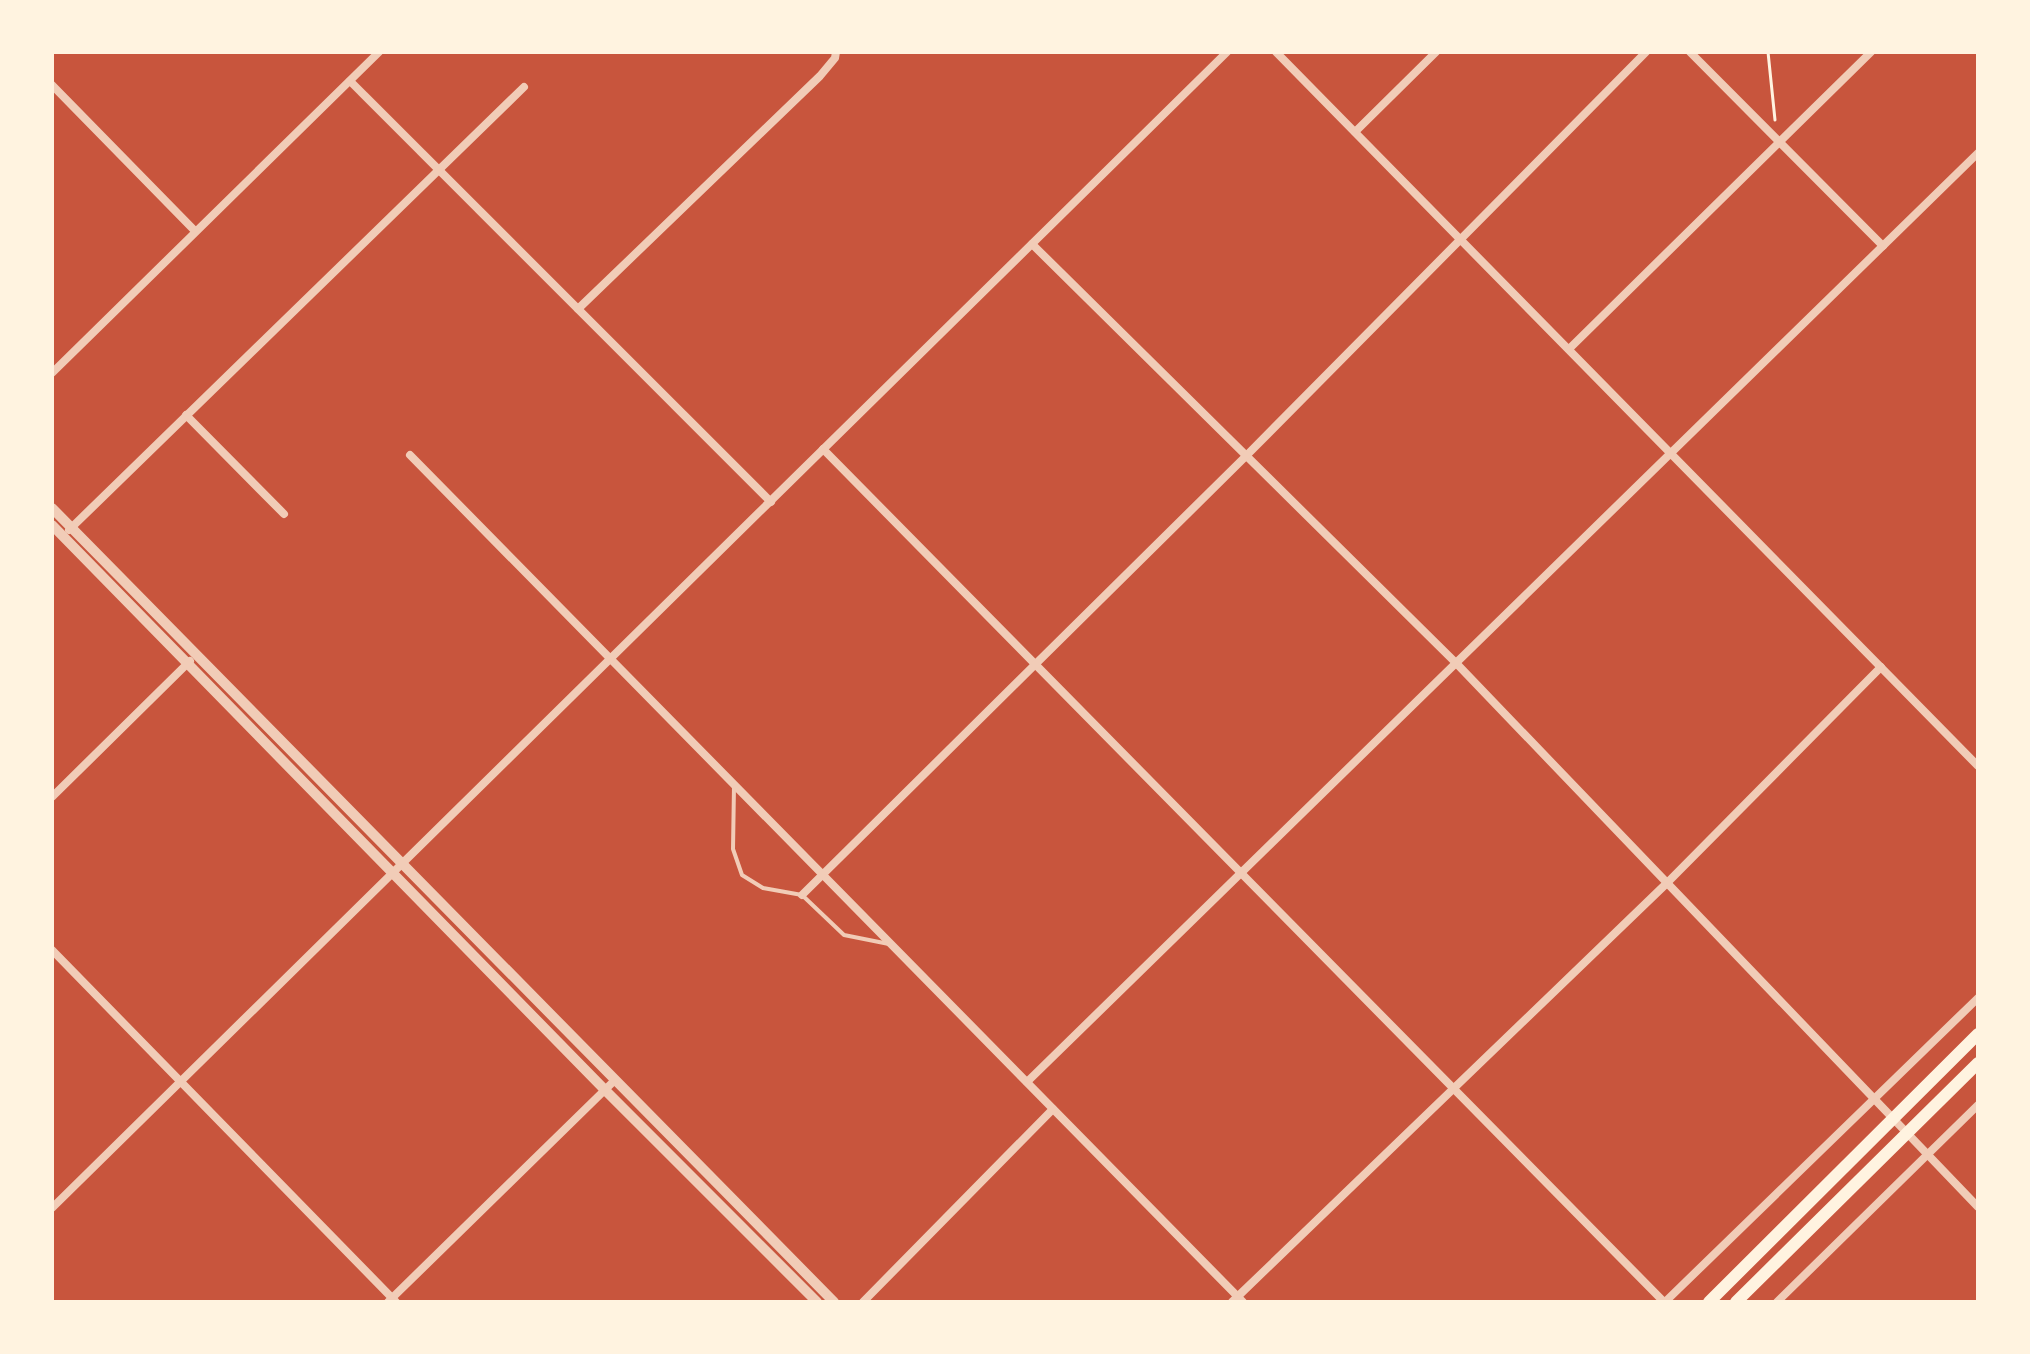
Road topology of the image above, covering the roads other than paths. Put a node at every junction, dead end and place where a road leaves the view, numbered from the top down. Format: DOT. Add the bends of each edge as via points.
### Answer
graph roads {
  1 [pos="379,52"];
  2 [pos="1227,52"];
  3 [pos="1276,52"];
  4 [pos="1436,52"];
  5 [pos="1646,52"];
  6 [pos="1690,52"];
  7 [pos="1871,52"];
  8 [pos="836,55"];
  9 [pos="350,81"];
  10 [pos="52,85"];
  11 [pos="524,87"];
  12 [pos="1355,132"];
  13 [pos="1779,142"];
  14 [pos="1978,153"];
  15 [pos="439,169"];
  16 [pos="195,231"];
  17 [pos="1460,238"];
  18 [pos="1032,244"];
  19 [pos="1883,246"];
  20 [pos="578,309"];
  21 [pos="1569,349"];
  22 [pos="52,373"];
  23 [pos="186,415"];
  24 [pos="823,449"];
  25 [pos="1671,453"];
  26 [pos="410,455"];
  27 [pos="1245,457"];
  28 [pos="771,502"];
  29 [pos="52,508"];
  30 [pos="284,514"];
  31 [pos="52,525"];
  32 [pos="71,528"];
  33 [pos="63,537"];
  34 [pos="192,659"];
  35 [pos="610,659"];
  36 [pos="1034,663"];
  37 [pos="1457,664"];
  38 [pos="1881,667"];
  39 [pos="1978,766"];
  40 [pos="734,784"];
  41 [pos="52,797"];
  42 [pos="402,863"];
  43 [pos="392,873"];
  44 [pos="1241,873"];
  45 [pos="823,875"];
  46 [pos="1668,882"];
  47 [pos="802,895"];
  48 [pos="891,944"];
  49 [pos="52,950"];
  50 [pos="1978,998"];
  51 [pos="1978,1034"];
  52 [pos="1978,1063"];
  53 [pos="615,1080"];
  54 [pos="181,1082"];
  55 [pos="1027,1082"];
  56 [pos="605,1090"];
  57 [pos="1455,1090"];
  58 [pos="1874,1101"];
  59 [pos="1978,1105"];
  60 [pos="1053,1109"];
  61 [pos="1892,1119"];
  62 [pos="1906,1134"];
  63 [pos="1927,1155"];
  64 [pos="1978,1207"];
  65 [pos="52,1208"];
  66 [pos="815,1298"];
  67 [pos="1238,1300"];
  68 [pos="392,1301"];
  69 [pos="834,1302"];
  70 [pos="863,1302"];
  71 [pos="1664,1302"];
  72 [pos="1709,1302"];
  73 [pos="1736,1302"];
  74 [pos="1777,1302"];
  1 -- 9 [label="street"];
  2 -- 18 [label="street"];
  3 -- 12 [label="street"];
  4 -- 12 [label="street"];
  5 -- 17 [label="street"];
  6 -- 13 [label="street"];
  7 -- 13 [label="street"];
  8 -- 20 [label="street"];
  9 -- 15 [label="street"];
  9 -- 16 [label="street"];
  10 -- 16 [label="street"];
  11 -- 15 [label="street"];
  12 -- 17 [label="street"];
  13 -- 19 [label="street"];
  13 -- 21 [label="street"];
  14 -- 19 [label="street"];
  15 -- 20 [label="street"];
  15 -- 23 [label="street"];
  16 -- 22 [label="street"];
  17 -- 21 [label="street"];
  17 -- 27 [label="street"];
  18 -- 24 [label="street"];
  18 -- 27 [label="street"];
  19 -- 25 [label="street"];
  20 -- 28 [label="street"];
  21 -- 25 [label="street"];
  23 -- 30 [label="street"];
  23 -- 32 [label="street"];
  24 -- 28 [label="street"];
  24 -- 36 [label="street"];
  25 -- 37 [label="street"];
  25 -- 38 [label="street"];
  26 -- 35 [label="street"];
  27 -- 36 [label="street"];
  27 -- 37 [label="street"];
  28 -- 35 [label="street"];
  29 -- 32 [label="street"];
  31 -- 33 [label="street"];
  32 -- 33 [label="street"];
  32 -- 34 [label="street"];
  33 -- 34 [label="street"];
  34 -- 41 [label="street"];
  34 -- 42 [label="street"];
  34 -- 43 [label="street"];
  35 -- 40 [label="street"];
  35 -- 42 [label="street"];
  36 -- 44 [label="street"];
  36 -- 45 [label="street"];
  37 -- 44 [label="street"];
  37 -- 46 [label="street"];
  38 -- 39 [label="street"];
  38 -- 46 [label="street"];
  40 -- 45 [label="street"];
  40 -- 47 [label="lane" via="733,849 742,875 763,888"];
  42 -- 43 [label="street"];
  42 -- 53 [label="street"];
  43 -- 54 [label="street"];
  43 -- 56 [label="street"];
  44 -- 55 [label="street"];
  44 -- 57 [label="street"];
  45 -- 47 [label="street"];
  45 -- 48 [label="street"];
  46 -- 57 [label="street"];
  46 -- 58 [label="street"];
  47 -- 48 [label="lane" via="844,935"];
  48 -- 55 [label="street"];
  49 -- 54 [label="street"];
  50 -- 58 [label="street"];
  51 -- 61 [label="main road"];
  52 -- 62 [label="main road"];
  53 -- 56 [label="street"];
  53 -- 66 [label="street"];
  54 -- 65 [label="street"];
  54 -- 68 [label="street"];
  55 -- 60 [label="street"];
  56 -- 66 [label="street"];
  56 -- 68 [label="street"];
  57 -- 67 [label="street"];
  57 -- 71 [label="street"];
  58 -- 61 [label="street"];
  58 -- 71 [label="street"];
  59 -- 63 [label="street"];
  60 -- 67 [label="street"];
  60 -- 70 [label="street"];
  61 -- 62 [label="street"];
  61 -- 72 [label="main road"];
  62 -- 63 [label="street"];
  62 -- 73 [label="main road"];
  63 -- 64 [label="street"];
  63 -- 74 [label="street"];
  66 -- 69 [label="street"];
}
